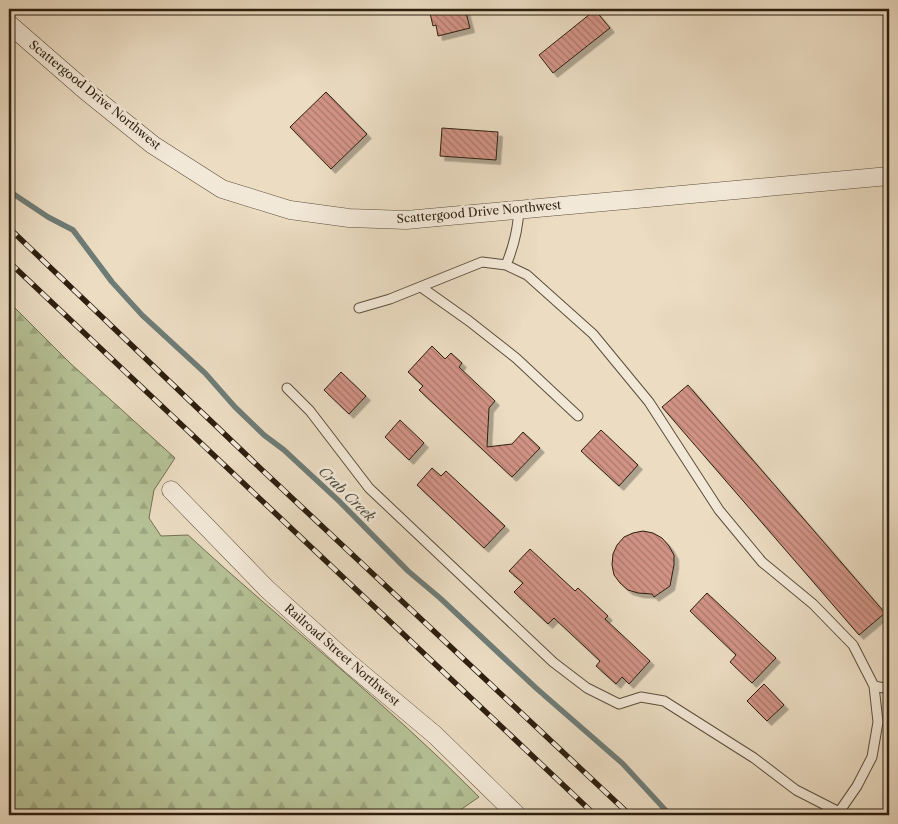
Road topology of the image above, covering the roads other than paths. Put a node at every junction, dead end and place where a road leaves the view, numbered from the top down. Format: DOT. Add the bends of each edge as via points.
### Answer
graph roads {
  1 [pos="9,24"];
  2 [pos="889,176"];
  3 [pos="519,210"];
  4 [pos="506,265"];
  5 [pos="421,287"];
  6 [pos="359,308"];
  7 [pos="287,388"];
  8 [pos="578,416"];
  9 [pos="171,490"];
  10 [pos="874,686"];
  11 [pos="889,688"];
  12 [pos="842,814"];
  13 [pos="517,815"];
  1 -- 3 [label="street, Scattergood Drive Northwest" via="153,145 222,188 290,210 349,218 406,220"];
  2 -- 3 [label="street, Scattergood Drive Northwest"];
  3 -- 4 [label="lane" via="514,247"];
  4 -- 5 [label="lane" via="482,262"];
  4 -- 10 [label="lane" via="527,276 593,334 649,402 719,510 762,562 813,604 853,645"];
  5 -- 6 [label="lane"];
  5 -- 8 [label="lane" via="516,358"];
  7 -- 12 [label="lane" via="310,412 369,488 553,662 587,688 619,704 641,697 664,701 754,758 796,790"];
  9 -- 13 [label="street, Railroad Street Northwest" via="268,589 435,735"];
  10 -- 11 [label="lane"];
  10 -- 12 [label="lane" via="878,722 872,757"];
}
